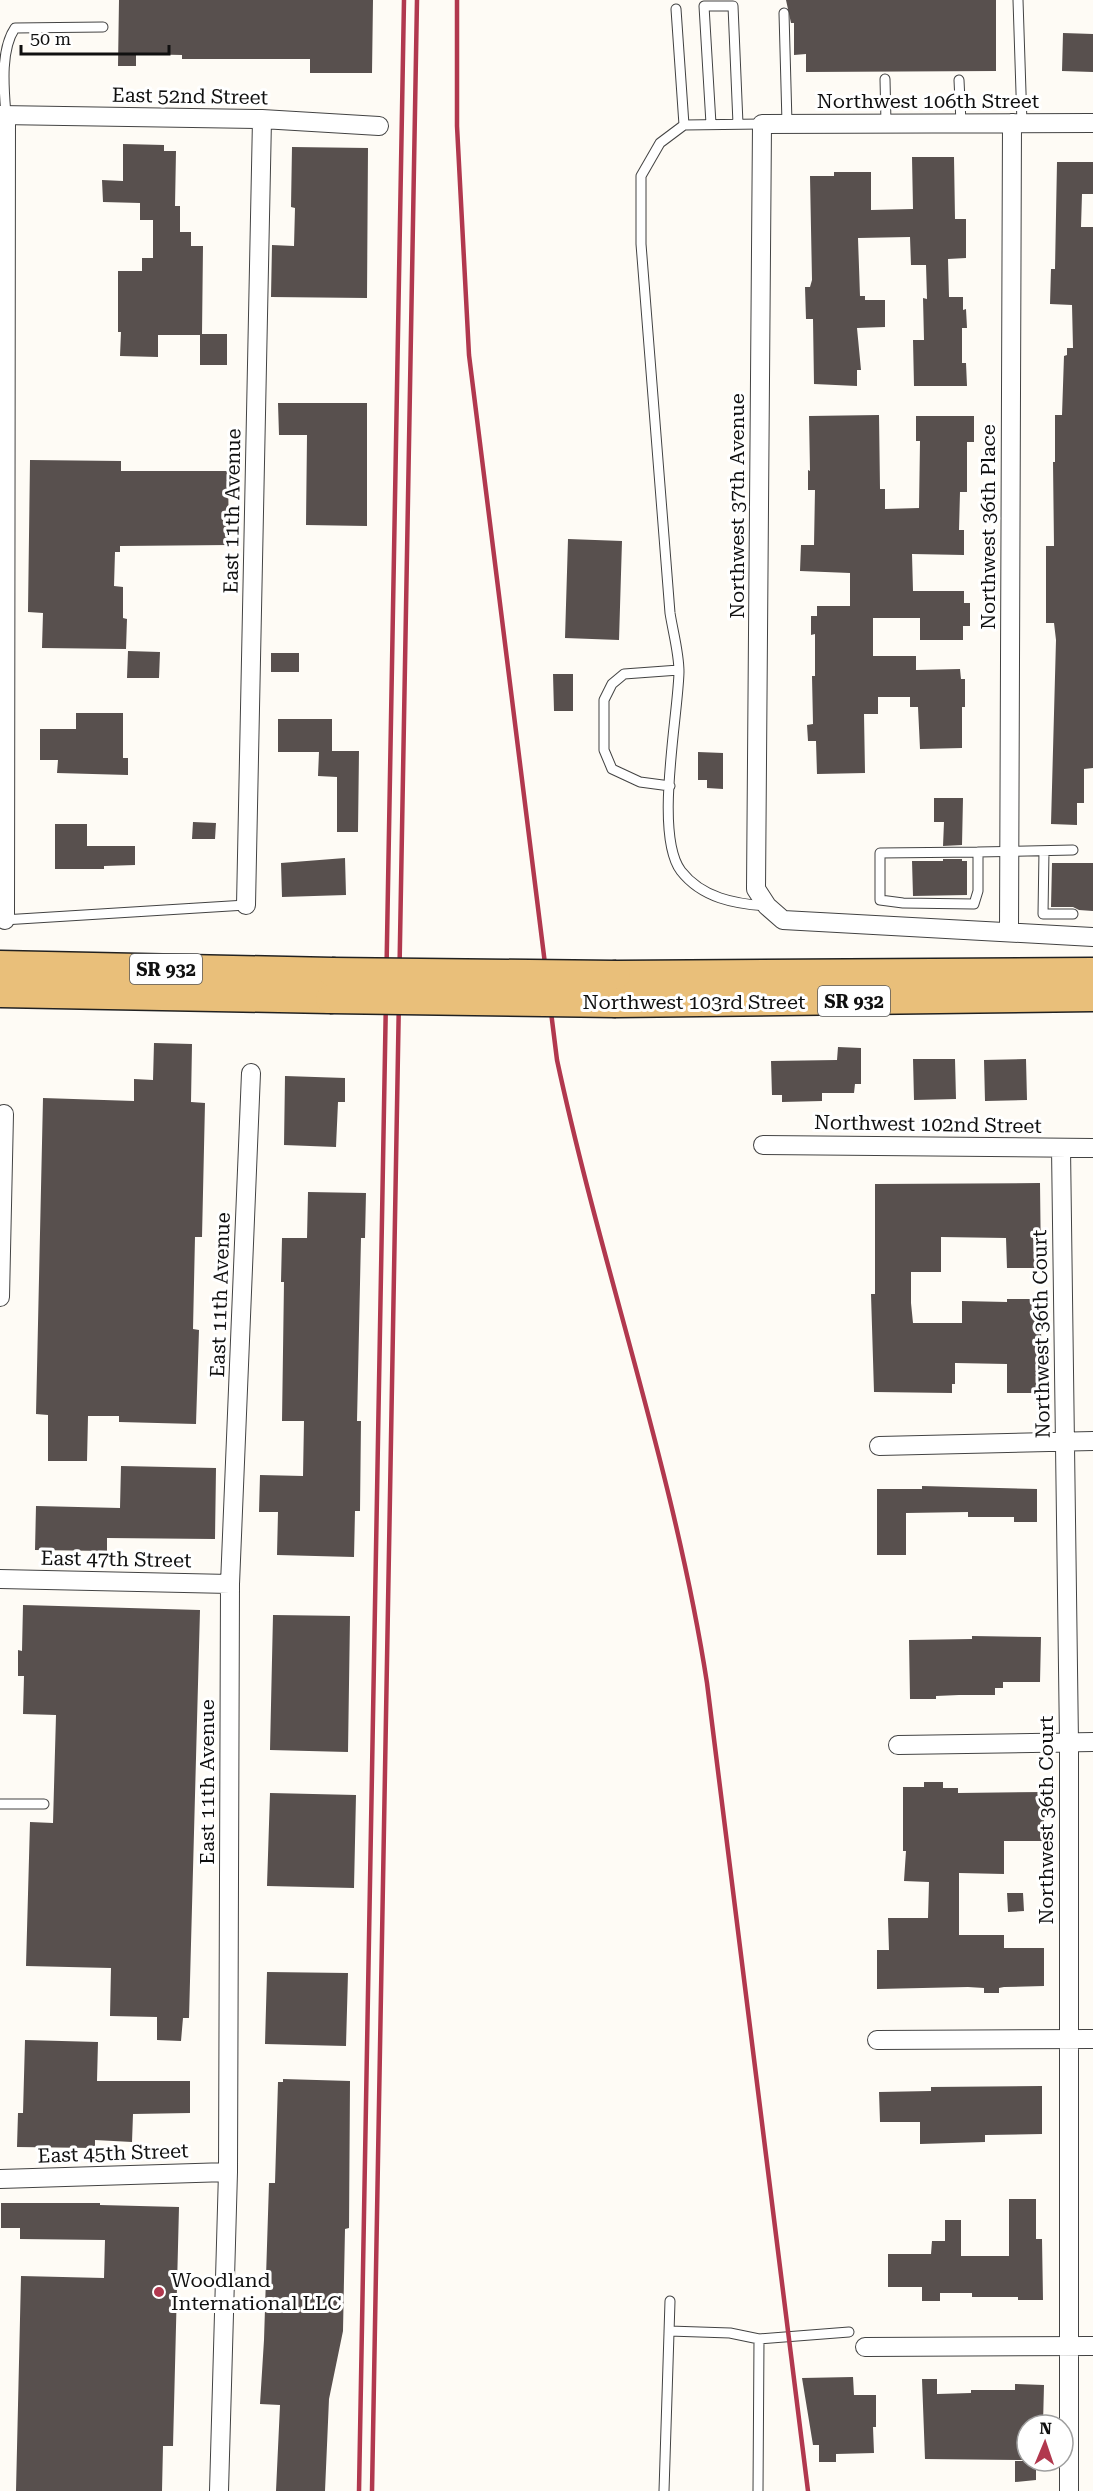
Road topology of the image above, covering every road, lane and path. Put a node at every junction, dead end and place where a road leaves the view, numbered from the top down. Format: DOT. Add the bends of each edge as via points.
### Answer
graph roads {
  1 [pos="1018,0"];
  2 [pos="676,9"];
  3 [pos="783,13"];
  4 [pos="103,27"];
  5 [pos="885,79"];
  6 [pos="959,80"];
  7 [pos="3,115"];
  8 [pos="262,119"];
  9 [pos="787,123"];
  10 [pos="886,123"];
  11 [pos="961,123"];
  12 [pos="1017,123"];
  13 [pos="1093,123"];
  14 [pos="711,124"];
  15 [pos="738,124"];
  16 [pos="762,124"];
  17 [pos="684,125"];
  18 [pos="379,126"];
  19 [pos="679,670"];
  20 [pos="670,786"];
  21 [pos="1073,850"];
  22 [pos="1009,851"];
  23 [pos="1044,851"];
  24 [pos="978,852"];
  25 [pos="246,904"];
  26 [pos="767,906"];
  27 [pos="1073,914"];
  28 [pos="3,920"];
  29 [pos="1009,930"];
  30 [pos="1093,936"];
  31 [pos="0,965"];
  32 [pos="1093,972"];
  33 [pos="331,985"];
  34 [pos="0,993"];
  35 [pos="1093,997"];
  36 [pos="251,1073"];
  37 [pos="4,1114"];
  38 [pos="763,1145"];
  39 [pos="1061,1148"];
  40 [pos="1093,1148"];
  41 [pos="0,1297"];
  42 [pos="1065,1440"];
  43 [pos="1093,1441"];
  44 [pos="879,1446"];
  45 [pos="0,1579"];
  46 [pos="230,1584"];
  47 [pos="1069,1742"];
  48 [pos="1093,1742"];
  49 [pos="898,1745"];
  50 [pos="0,1804"];
  51 [pos="44,1804"];
  52 [pos="1093,2039"];
  53 [pos="877,2040"];
  54 [pos="1067,2040"];
  55 [pos="228,2172"];
  56 [pos="0,2179"];
  57 [pos="670,2301"];
  58 [pos="669,2331"];
  59 [pos="849,2332"];
  60 [pos="759,2339"];
  61 [pos="1070,2346"];
  62 [pos="1093,2346"];
  63 [pos="865,2347"];
  64 [pos="219,2491"];
  65 [pos="664,2491"];
  66 [pos="758,2491"];
  67 [pos="1069,2491"];
  1 -- 12 [label="lane"];
  2 -- 17 [label="lane"];
  3 -- 9 [label="lane"];
  4 -- 7 [label="lane" via="15,28 9,36 3,71"];
  5 -- 10 [label="lane"];
  6 -- 11 [label="lane"];
  7 -- 8 [label="street, East 52nd Street"];
  7 -- 28 [label="street"];
  8 -- 18 [label="street, East 52nd Street"];
  8 -- 25 [label="street, East 11th Avenue"];
  9 -- 10 [label="street, Northwest 106th Street"];
  9 -- 16 [label="street, Northwest 106th Street"];
  10 -- 11 [label="street, Northwest 106th Street"];
  11 -- 12 [label="street, Northwest 106th Street"];
  12 -- 13 [label="street, Northwest 106th Street"];
  12 -- 22 [label="street, Northwest 36th Place"];
  14 -- 15 [label="lane"];
  14 -- 15 [label="lane" via="704,6 733,6"];
  14 -- 17 [label="lane"];
  15 -- 16 [label="lane"];
  16 -- 26 [label="street, Northwest 37th Avenue" via="756,889"];
  17 -- 19 [label="lane" via="660,143 640,176 640,244 655,435 670,613"];
  19 -- 20 [label="lane"];
  19 -- 20 [label="lane" via="624,674 612,684 604,700 604,750 612,768 640,782"];
  20 -- 26 [label="lane" via="672,848 680,870 706,893 730,902"];
  21 -- 23 [label="lane"];
  22 -- 23 [label="lane"];
  22 -- 24 [label="lane"];
  22 -- 29 [label="street, Northwest 36th Place"];
  23 -- 27 [label="lane" via="1043,914"];
  24 -- 24 [label="lane" via="880,853 880,900 974,904"];
  25 -- 28 [label="lane"];
  26 -- 29 [label="street" via="783,920"];
  29 -- 30 [label="street"];
  31 -- 33 [label="main road, SR 932"];
  32 -- 33 [label="main road, Northwest 103rd Street / SR 932, bridge" via="616,975"];
  33 -- 34 [label="main road, SR 932"];
  33 -- 35 [label="main road, Northwest 103rd Street / SR 932, bridge" via="616,1003"];
  36 -- 46 [label="street, East 11th Avenue"];
  37 -- 41 [label="street"];
  38 -- 39 [label="street, Northwest 102nd Street"];
  39 -- 40 [label="street, Northwest 102nd Street"];
  39 -- 42 [label="street, Northwest 36th Court"];
  42 -- 43 [label="street"];
  42 -- 44 [label="street"];
  42 -- 47 [label="street, Northwest 36th Court"];
  45 -- 46 [label="street, East 47th Street"];
  46 -- 55 [label="street, East 11th Avenue"];
  47 -- 48 [label="street"];
  47 -- 49 [label="street"];
  47 -- 54 [label="street, Northwest 36th Court"];
  50 -- 51 [label="lane"];
  52 -- 54 [label="street"];
  53 -- 54 [label="street"];
  54 -- 61 [label="street, Northwest 36th Court"];
  55 -- 56 [label="street, East 45th Street"];
  55 -- 64 [label="street, East 11th Avenue"];
  57 -- 58 [label="lane"];
  58 -- 60 [label="lane" via="730,2333"];
  58 -- 65 [label="lane"];
  59 -- 60 [label="lane"];
  60 -- 66 [label="lane"];
  61 -- 62 [label="street"];
  61 -- 63 [label="street"];
  61 -- 67 [label="street, Northwest 36th Court"];
}
